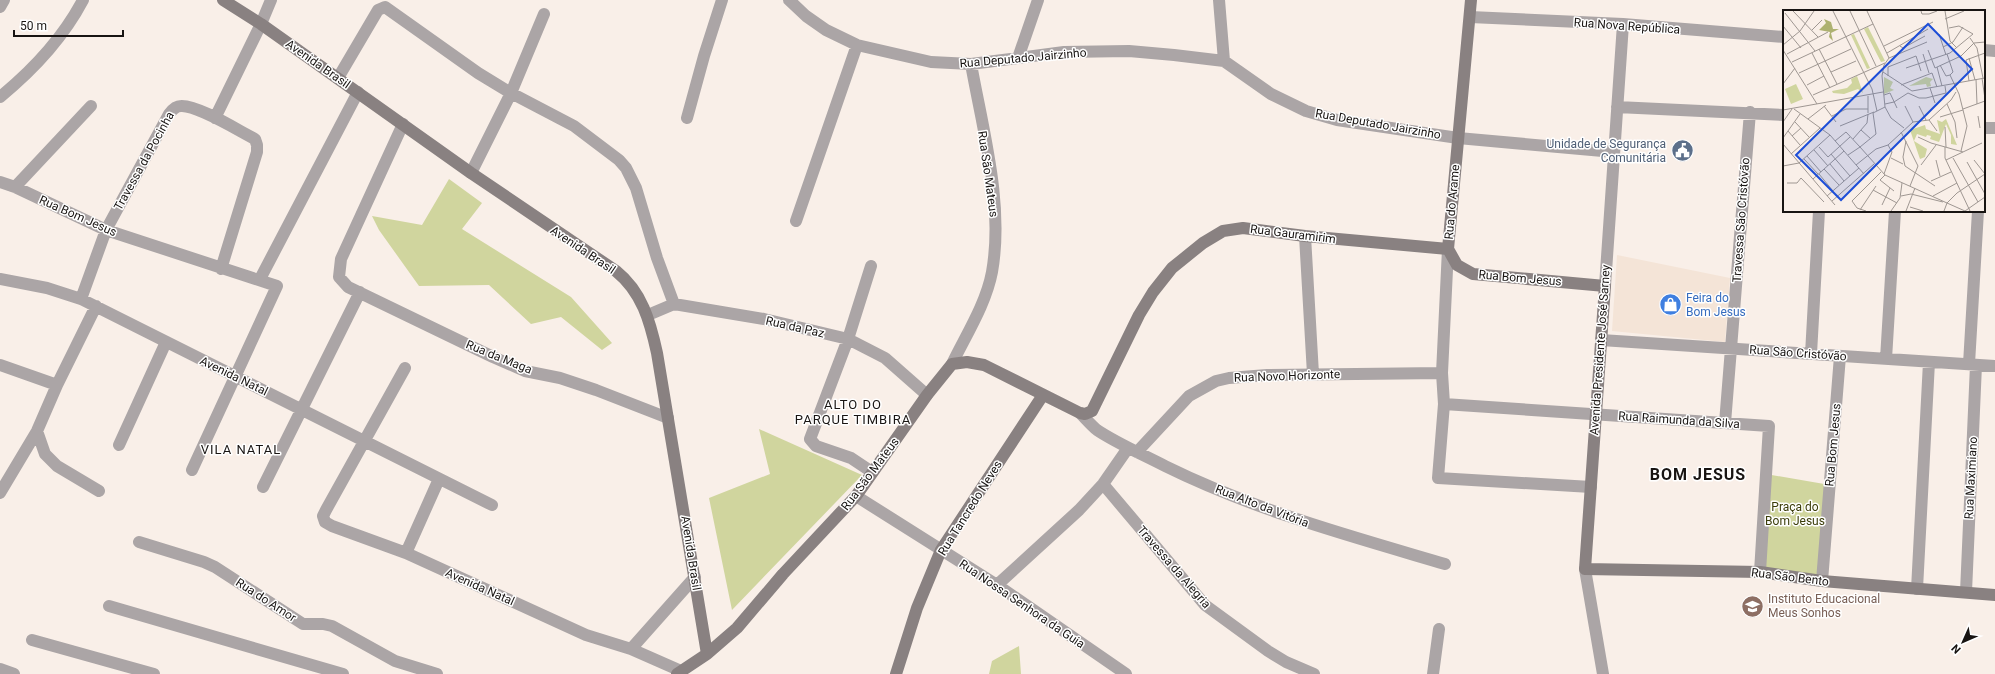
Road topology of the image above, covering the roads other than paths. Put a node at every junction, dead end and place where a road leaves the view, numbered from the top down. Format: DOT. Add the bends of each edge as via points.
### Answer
graph roads {
  1 [pos="4,0"];
  2 [pos="83,0"];
  3 [pos="223,0"];
  4 [pos="271,0"];
  5 [pos="722,0"];
  6 [pos="789,0"];
  7 [pos="1038,0"];
  8 [pos="1219,0"];
  9 [pos="1471,0"];
  10 [pos="0,7"];
  11 [pos="544,14"];
  12 [pos="1470,17"];
  13 [pos="261,24"];
  14 [pos="1624,24"];
  15 [pos="1783,37"];
  16 [pos="857,45"];
  17 [pos="1985,50"];
  18 [pos="1995,51"];
  19 [pos="1018,58"];
  20 [pos="1224,61"];
  21 [pos="971,64"];
  22 [pos="338,78"];
  23 [pos="358,92"];
  24 [pos="511,93"];
  25 [pos="0,97"];
  26 [pos="91,106"];
  27 [pos="1617,107"];
  28 [pos="1750,112"];
  29 [pos="1783,115"];
  30 [pos="215,118"];
  31 [pos="687,118"];
  32 [pos="403,124"];
  33 [pos="1458,138"];
  34 [pos="1614,152"];
  35 [pos="471,173"];
  36 [pos="0,182"];
  37 [pos="15,187"];
  38 [pos="1819,212"];
  39 [pos="1895,212"];
  40 [pos="1978,212"];
  41 [pos="796,221"];
  42 [pos="106,230"];
  43 [pos="1305,236"];
  44 [pos="1448,249"];
  45 [pos="871,266"];
  46 [pos="221,269"];
  47 [pos="0,279"];
  48 [pos="260,280"];
  49 [pos="1605,286"];
  50 [pos="360,292"];
  51 [pos="81,299"];
  52 [pos="674,304"];
  53 [pos="96,306"];
  54 [pos="648,315"];
  55 [pos="848,339"];
  56 [pos="1601,340"];
  57 [pos="166,342"];
  58 [pos="1731,349"];
  59 [pos="1811,354"];
  60 [pos="1840,356"];
  61 [pos="1886,359"];
  62 [pos="1929,362"];
  63 [pos="952,364"];
  64 [pos="1973,364"];
  65 [pos="0,365"];
  66 [pos="1995,366"];
  67 [pos="405,368"];
  68 [pos="1442,373"];
  69 [pos="1313,374"];
  70 [pos="234,376"];
  71 [pos="57,384"];
  72 [pos="927,395"];
  73 [pos="1043,395"];
  74 [pos="1444,404"];
  75 [pos="301,409"];
  76 [pos="1596,414"];
  77 [pos="1087,416"];
  78 [pos="668,418"];
  79 [pos="1726,423"];
  80 [pos="37,431"];
  81 [pos="364,440"];
  82 [pos="119,445"];
  83 [pos="1132,450"];
  84 [pos="192,470"];
  85 [pos="872,472"];
  86 [pos="440,479"];
  87 [pos="1103,484"];
  88 [pos="1591,487"];
  89 [pos="263,488"];
  90 [pos="99,491"];
  91 [pos="0,493"];
  92 [pos="856,496"];
  93 [pos="492,505"];
  94 [pos="139,542"];
  95 [pos="941,550"];
  96 [pos="406,553"];
  97 [pos="1445,564"];
  98 [pos="1585,569"];
  99 [pos="1760,572"];
  100 [pos="695,577"];
  101 [pos="1822,581"];
  102 [pos="997,586"];
  103 [pos="1917,589"];
  104 [pos="1966,592"];
  105 [pos="1995,594"];
  106 [pos="109,606"];
  107 [pos="1439,629"];
  108 [pos="32,640"];
  109 [pos="631,649"];
  110 [pos="707,654"];
  111 [pos="0,669"];
  112 [pos="679,673"];
  113 [pos="14,674"];
  114 [pos="154,674"];
  115 [pos="343,674"];
  116 [pos="437,674"];
  117 [pos="896,674"];
  118 [pos="1126,674"];
  119 [pos="1314,674"];
  120 [pos="1433,674"];
  121 [pos="1603,674"];
  1 -- 10 [label="street"];
  2 -- 25 [label="street" via="62,34 19,82"];
  3 -- 13 [label="street, Avenida Brasil"];
  4 -- 13 [label="street"];
  5 -- 31 [label="street"];
  6 -- 16 [label="street, Rua Deputado Jairzinho" via="826,30"];
  7 -- 19 [label="street"];
  8 -- 20 [label="street"];
  9 -- 12 [label="street, Rua do Arame"];
  11 -- 24 [label="street"];
  12 -- 14 [label="street, Rua Nova República"];
  12 -- 33 [label="street, Rua do Arame"];
  13 -- 22 [label="street, Avenida Brasil"];
  13 -- 30 [label="street"];
  14 -- 15 [label="street, Rua Nova República"];
  14 -- 27 [label="street, Avenida Presidente José Sarney"];
  16 -- 21 [label="street, Rua Deputado Jairzinho" via="931,62"];
  16 -- 41 [label="street"];
  17 -- 18 [label="street"];
  19 -- 20 [label="street, Rua Deputado Jairzinho" via="1064,52 1129,51"];
  19 -- 21 [label="street, Rua Deputado Jairzinho"];
  20 -- 33 [label="street, Rua Deputado Jairzinho" via="1271,94 1306,111 1337,120"];
  21 -- 63 [label="street, Rua São Mateus" via="993,187 995,239 991,273 985,292"];
  22 -- 23 [label="street, Avenida Brasil"];
  22 -- 24 [label="street" via="378,10 385,7 478,73"];
  23 -- 32 [label="street, Avenida Brasil"];
  23 -- 48 [label="street"];
  24 -- 35 [label="street"];
  24 -- 52 [label="street" via="574,126 626,168 636,188"];
  26 -- 37 [label="street"];
  27 -- 28 [label="street"];
  27 -- 34 [label="street, Avenida Presidente José Sarney"];
  28 -- 29 [label="street"];
  28 -- 58 [label="street, Travessa São Cristóvão"];
  30 -- 42 [label="street, Travessa da Pocinha" via="180,105 174,108"];
  30 -- 46 [label="street, Travessa da Pocinha" via="255,139 258,145"];
  32 -- 35 [label="street, Avenida Brasil"];
  32 -- 50 [label="street, Rua da Maga" via="341,259 339,277 348,287"];
  33 -- 34 [label="street, Rua Deputado Jairzinho"];
  33 -- 44 [label="street, Rua do Arame"];
  34 -- 49 [label="street, Avenida Presidente José Sarney"];
  35 -- 54 [label="street, Avenida Brasil" via="620,274 630,284"];
  36 -- 37 [label="street, Rua Bom Jesus"];
  37 -- 42 [label="street, Rua Bom Jesus"];
  38 -- 59 [label="street"];
  39 -- 61 [label="street"];
  40 -- 64 [label="street, Rua Maximiano"];
  42 -- 46 [label="street, Rua Bom Jesus"];
  42 -- 51 [label="street, Travessa da Pocinha"];
  43 -- 44 [label="street, Rua Gauramirim"];
  43 -- 69 [label="street"];
  43 -- 77 [label="street, Rua Gauramirim" via="1243,228 1223,231 1203,243 1172,268 1139,315"];
  44 -- 49 [label="street, Rua Bom Jesus" via="1457,264 1473,274"];
  44 -- 68 [label="street, Rua do Arame"];
  45 -- 55 [label="street"];
  46 -- 48 [label="street"];
  47 -- 51 [label="street, Avenida Natal" via="47,288"];
  48 -- 70 [label="street" via="277,286"];
  49 -- 56 [label="street, Avenida Presidente José Sarney"];
  50 -- 75 [label="street"];
  50 -- 78 [label="street, Rua da Maga" via="499,360 596,390"];
  51 -- 53 [label="street, Avenida Natal"];
  52 -- 54 [label="street"];
  52 -- 55 [label="street, Rua da Paz" via="764,319"];
  53 -- 57 [label="street, Avenida Natal"];
  53 -- 71 [label="street"];
  54 -- 78 [label="street, Avenida Brasil" via="658,353"];
  55 -- 72 [label="street, Rua da Paz" via="885,358"];
  55 -- 85 [label="street" via="810,436 810,442 852,458"];
  56 -- 58 [label="street, Rua São Cristóvão"];
  56 -- 76 [label="street, Avenida Presidente José Sarney"];
  57 -- 70 [label="street, Avenida Natal"];
  57 -- 82 [label="street"];
  58 -- 59 [label="street, Rua São Cristóvão"];
  58 -- 79 [label="street, Travessa São Cristóvão"];
  59 -- 60 [label="street, Rua São Cristóvão"];
  60 -- 61 [label="street, Rua São Cristóvão"];
  60 -- 101 [label="street, Rua Bom Jesus"];
  61 -- 62 [label="street, Rua São Cristóvão"];
  62 -- 64 [label="street, Rua São Cristóvão"];
  62 -- 103 [label="street"];
  63 -- 72 [label="street, Rua São Mateus"];
  63 -- 73 [label="street, Rua Alto da Vitória" via="967,362 984,365"];
  64 -- 66 [label="street, Rua São Cristóvão"];
  64 -- 104 [label="street, Rua Maximiano"];
  65 -- 71 [label="street"];
  67 -- 81 [label="street"];
  68 -- 69 [label="street, Rua Novo Horizonte"];
  68 -- 74 [label="street, Rua do Arame"];
  69 -- 83 [label="street, Rua Novo Horizonte" via="1267,374 1216,381 1188,396"];
  70 -- 75 [label="street, Avenida Natal"];
  70 -- 84 [label="street"];
  71 -- 80 [label="street"];
  72 -- 85 [label="street, Rua São Mateus"];
  73 -- 77 [label="street, Rua Alto da Vitória"];
  73 -- 95 [label="street, Rua Tancredo Neves"];
  74 -- 76 [label="street, Rua Raimunda da Silva"];
  74 -- 88 [label="street, Rua do Arame" via="1438,478"];
  75 -- 81 [label="street, Avenida Natal"];
  75 -- 89 [label="street"];
  76 -- 79 [label="street, Rua Raimunda da Silva"];
  76 -- 88 [label="street, Avenida Presidente José Sarney"];
  77 -- 83 [label="street, Rua Alto da Vitória" via="1098,430"];
  78 -- 100 [label="street, Avenida Brasil"];
  79 -- 99 [label="street, Rua Raimunda da Silva" via="1769,426"];
  80 -- 90 [label="street" via="45,454 57,466"];
  80 -- 91 [label="street"];
  81 -- 86 [label="street, Avenida Natal"];
  81 -- 96 [label="street, Avenida Natal" via="323,516 325,522"];
  83 -- 87 [label="street"];
  83 -- 97 [label="street, Rua Alto da Vitória" via="1187,477 1262,508"];
  85 -- 92 [label="street, Rua São Mateus"];
  86 -- 93 [label="street, Avenida Natal"];
  86 -- 96 [label="street"];
  87 -- 102 [label="street" via="1079,510"];
  87 -- 119 [label="street, Travessa da Alegria" via="1205,605 1268,651"];
  88 -- 98 [label="street, Avenida Presidente José Sarney"];
  92 -- 95 [label="street, Rua Nossa Senhora da Guia"];
  92 -- 110 [label="street, Rua São Mateus" via="737,628"];
  94 -- 116 [label="street, Rua do Amor" via="215,567 303,624 332,626 394,661"];
  95 -- 102 [label="street, Rua Nossa Senhora da Guia"];
  95 -- 117 [label="street, Rua Tancredo Neves" via="917,608"];
  96 -- 109 [label="street, Avenida Natal" via="586,634"];
  98 -- 99 [label="street, Rua São Bento"];
  98 -- 121 [label="street, Avenida Presidente José Sarney"];
  99 -- 101 [label="street, Rua São Bento"];
  100 -- 109 [label="street"];
  100 -- 110 [label="street, Avenida Brasil"];
  101 -- 103 [label="street, Rua São Bento"];
  102 -- 118 [label="street, Rua Nossa Senhora da Guia"];
  103 -- 104 [label="street, Rua São Bento"];
  104 -- 105 [label="street, Rua São Bento"];
  106 -- 115 [label="street"];
  107 -- 120 [label="street"];
  108 -- 114 [label="street"];
  109 -- 112 [label="street, Avenida Natal"];
  110 -- 112 [label="street, Rua São Mateus"];
  111 -- 113 [label="street"];
}
